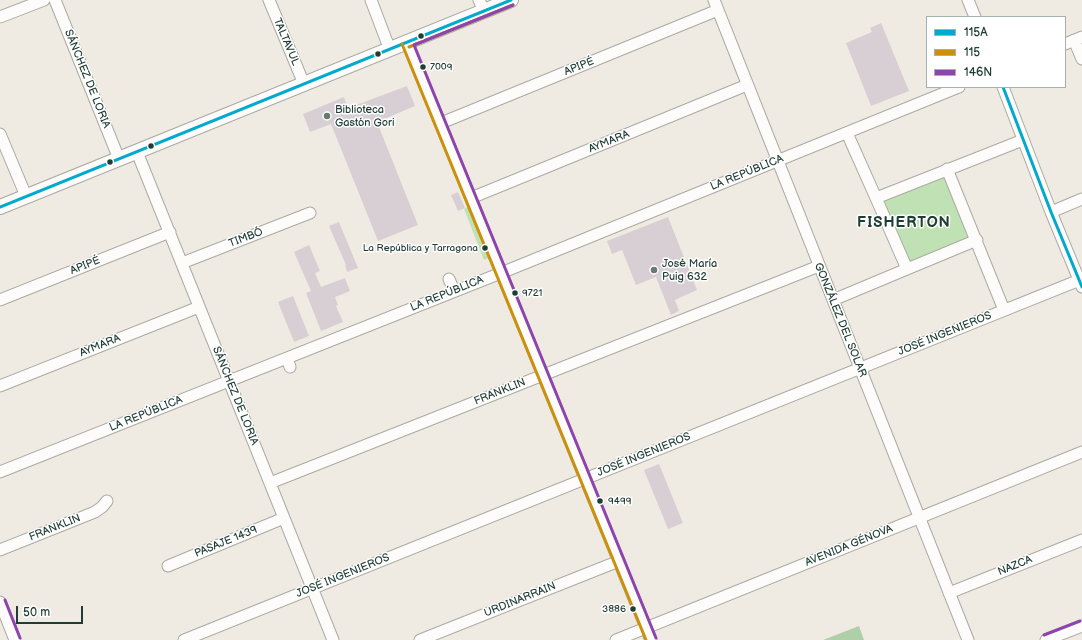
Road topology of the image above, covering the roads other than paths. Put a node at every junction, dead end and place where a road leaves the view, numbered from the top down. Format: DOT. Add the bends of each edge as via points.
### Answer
graph roads {
  1 [pos="44,0"];
  2 [pos="55,0"];
  3 [pos="269,0"];
  4 [pos="371,0"];
  5 [pos="511,0"];
  6 [pos="968,0"];
  7 [pos="716,5"];
  8 [pos="482,6"];
  9 [pos="975,16"];
  10 [pos="0,17"];
  11 [pos="1074,41"];
  12 [pos="407,42"];
  13 [pos="390,50"];
  14 [pos="1082,59"];
  15 [pos="304,84"];
  16 [pos="747,85"];
  17 [pos="957,88"];
  18 [pos="1003,88"];
  19 [pos="441,124"];
  20 [pos="847,133"];
  21 [pos="0,134"];
  22 [pos="1023,140"];
  23 [pos="137,152"];
  24 [pos="119,159"];
  25 [pos="777,161"];
  26 [pos="948,169"];
  27 [pos="26,196"];
  28 [pos="471,198"];
  29 [pos="876,198"];
  30 [pos="1082,199"];
  31 [pos="0,207"];
  32 [pos="1051,212"];
  33 [pos="310,213"];
  34 [pos="170,232"];
  35 [pos="977,240"];
  36 [pos="182,263"];
  37 [pos="819,266"];
  38 [pos="907,269"];
  39 [pos="501,273"];
  40 [pos="449,279"];
  41 [pos="1081,282"];
  42 [pos="454,292"];
  43 [pos="0,300"];
  44 [pos="832,300"];
  45 [pos="199,307"];
  46 [pos="1004,310"];
  47 [pos="860,368"];
  48 [pos="543,375"];
  49 [pos="229,380"];
  50 [pos="0,386"];
  51 [pos="1082,452"];
  52 [pos="0,472"];
  53 [pos="585,479"];
  54 [pos="270,483"];
  55 [pos="107,501"];
  56 [pos="284,518"];
  57 [pos="919,518"];
  58 [pos="1082,540"];
  59 [pos="0,550"];
  60 [pos="619,561"];
  61 [pos="168,566"];
  62 [pos="312,588"];
  63 [pos="949,593"];
  64 [pos="0,602"];
  65 [pos="1082,626"];
  66 [pos="646,628"];
  67 [pos="15,640"];
  68 [pos="184,640"];
  69 [pos="333,640"];
  70 [pos="420,640"];
  71 [pos="616,640"];
  72 [pos="651,640"];
  73 [pos="968,640"];
  74 [pos="1046,640"];
  1 -- 10 [label="street"];
  2 -- 24 [label="street, SÁNCHEZ DE LORIA"];
  3 -- 15 [label="street, TALTAVUL"];
  4 -- 13 [label="street"];
  5 -- 8 [label="main road"];
  6 -- 9 [label="street"];
  7 -- 16 [label="street, GONZÁLEZ DEL SOLAR"];
  7 -- 19 [label="street, APIPÉ"];
  8 -- 12 [label="main road"];
  11 -- 14 [label="street"];
  12 -- 13 [label="main road"];
  12 -- 19 [label="street"];
  13 -- 15 [label="main road"];
  15 -- 23 [label="main road"];
  16 -- 25 [label="street, GONZÁLEZ DEL SOLAR"];
  16 -- 28 [label="street, AYMARA"];
  17 -- 20 [label="street, LA REPÚBLICA"];
  18 -- 22 [label="street"];
  19 -- 28 [label="street"];
  20 -- 25 [label="street, LA REPÚBLICA"];
  20 -- 29 [label="street"];
  21 -- 27 [label="street"];
  22 -- 26 [label="street"];
  22 -- 32 [label="street"];
  23 -- 24 [label="main road"];
  23 -- 34 [label="street, SÁNCHEZ DE LORIA"];
  24 -- 27 [label="main road"];
  25 -- 37 [label="street, GONZÁLEZ DEL SOLAR"];
  25 -- 39 [label="street, LA REPÚBLICA"];
  26 -- 29 [label="street"];
  26 -- 35 [label="street"];
  27 -- 31 [label="main road"];
  28 -- 39 [label="street"];
  29 -- 38 [label="street"];
  30 -- 32 [label="street"];
  32 -- 41 [label="street"];
  33 -- 36 [label="street, TIMBÓ"];
  34 -- 36 [label="street, SÁNCHEZ DE LORIA"];
  34 -- 43 [label="street, APIPÉ"];
  35 -- 38 [label="street"];
  35 -- 46 [label="street"];
  36 -- 45 [label="street, SÁNCHEZ DE LORIA"];
  37 -- 44 [label="street, GONZÁLEZ DEL SOLAR"];
  37 -- 48 [label="street, FRANKLIN"];
  38 -- 44 [label="street"];
  39 -- 42 [label="street, LA REPÚBLICA"];
  39 -- 48 [label="street"];
  40 -- 42 [label="street"];
  41 -- 46 [label="street, JOSÉ INGENIEROS"];
  42 -- 49 [label="street, LA REPÚBLICA" via="288,363"];
  44 -- 47 [label="street, GONZÁLEZ DEL SOLAR"];
  45 -- 49 [label="street, SÁNCHEZ DE LORIA"];
  45 -- 50 [label="street, AYMARA"];
  46 -- 47 [label="street, JOSÉ INGENIEROS"];
  47 -- 53 [label="street, JOSÉ INGENIEROS"];
  47 -- 57 [label="street, GONZÁLEZ DEL SOLAR"];
  48 -- 53 [label="street"];
  48 -- 54 [label="street, FRANKLIN"];
  49 -- 52 [label="street, LA REPÚBLICA"];
  49 -- 54 [label="street, SÁNCHEZ DE LORIA"];
  51 -- 57 [label="street, AVENIDA GÉNOVA"];
  53 -- 60 [label="street"];
  53 -- 62 [label="street, JOSÉ INGENIEROS"];
  54 -- 56 [label="street, SÁNCHEZ DE LORIA"];
  55 -- 59 [label="street, FRANKLIN" via="95,512"];
  56 -- 61 [label="street, PASAJE 1439"];
  56 -- 62 [label="street, SÁNCHEZ DE LORIA"];
  57 -- 63 [label="street, GONZÁLEZ DEL SOLAR"];
  57 -- 66 [label="street, AVENIDA GÉNOVA"];
  58 -- 63 [label="street, NAZCA"];
  60 -- 66 [label="street"];
  60 -- 70 [label="street, URDINARRAIN"];
  62 -- 68 [label="street, JOSÉ INGENIEROS"];
  62 -- 69 [label="street, SÁNCHEZ DE LORIA"];
  63 -- 73 [label="street, GONZÁLEZ DEL SOLAR"];
  64 -- 67 [label="street"];
  65 -- 74 [label="street"];
  66 -- 71 [label="street, AVENIDA GÉNOVA"];
  66 -- 72 [label="street"];
}
